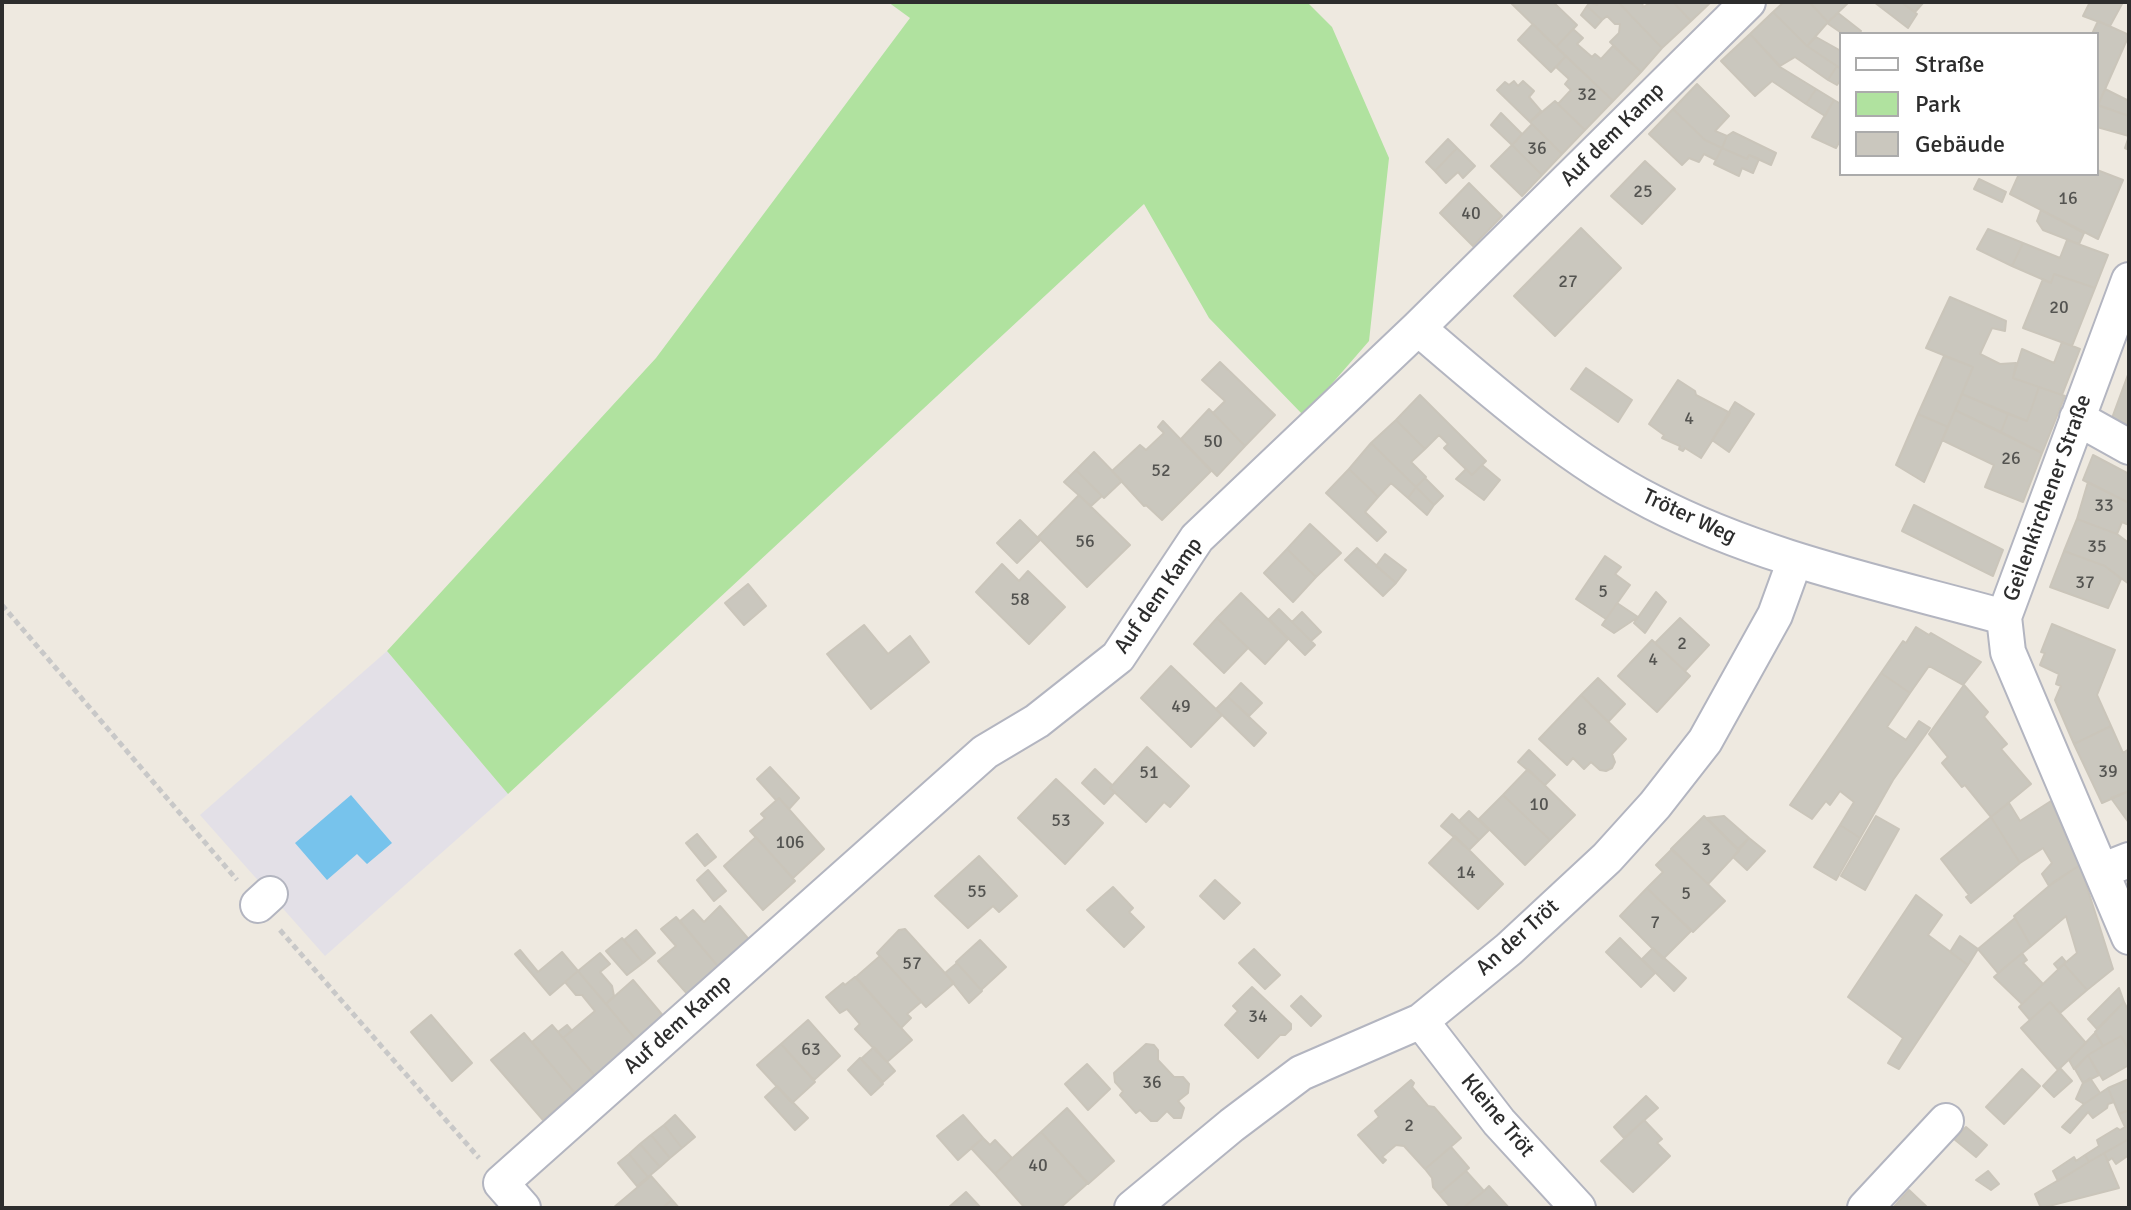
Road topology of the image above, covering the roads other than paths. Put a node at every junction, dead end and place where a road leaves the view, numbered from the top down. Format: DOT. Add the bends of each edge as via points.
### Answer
graph roads {
  1 [pos="1748,2"];
  2 [pos="2129,280"];
  3 [pos="1418,328"];
  4 [pos="2077,418"];
  5 [pos="2129,447"];
  6 [pos="1795,560"];
  7 [pos="2004,617"];
  8 [pos="2115,866"];
  9 [pos="2129,937"];
  10 [pos="1421,1021"];
  11 [pos="1946,1121"];
  12 [pos="523,1208"];
  13 [pos="1132,1208"];
  14 [pos="1578,1208"];
  15 [pos="1865,1208"];
  1 -- 3 [label="street, Auf dem Kamp"];
  2 -- 4 [label="street, Geilenkirchener Straße"];
  3 -- 6 [label="street, Tröter Weg" via="1495,395 1637,494 1716,532"];
  3 -- 12 [label="street, Auf dem Kamp" via="1197,538 1118,657 1037,721 985,752 501,1183"];
  4 -- 5 [label="street"];
  4 -- 7 [label="street, Geilenkirchener Straße"];
  6 -- 7 [label="street, Tröter Weg"];
  6 -- 10 [label="street, An der Tröt" via="1775,615 1705,741 1655,805 1607,858 1509,949"];
  7 -- 8 [label="street, Geilenkirchener Straße" via="2008,652"];
  8 -- 9 [label="street, Geilenkirchener Straße"];
  10 -- 13 [label="street, An der Tröt" via="1301,1073"];
  10 -- 14 [label="street, Kleine Tröt" via="1499,1122"];
  11 -- 15 [label="street"];
}
